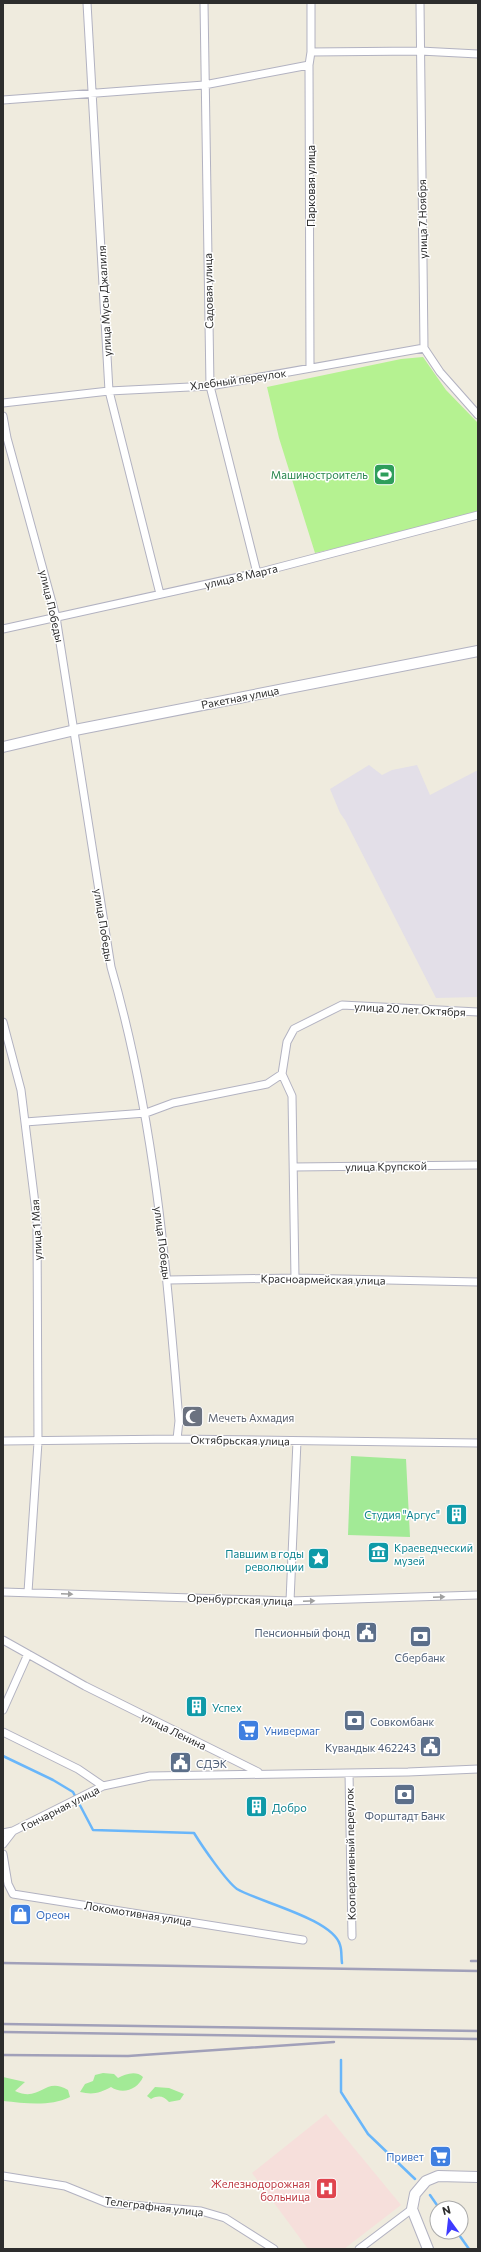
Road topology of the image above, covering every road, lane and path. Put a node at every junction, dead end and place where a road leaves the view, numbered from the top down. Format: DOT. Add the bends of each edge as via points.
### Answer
graph roads {
  1 [pos="87,3"];
  2 [pos="204,3"];
  3 [pos="312,3"];
  4 [pos="420,3"];
  5 [pos="420,51"];
  6 [pos="312,52"];
  7 [pos="478,54"];
  8 [pos="309,65"];
  9 [pos="204,85"];
  10 [pos="93,93"];
  11 [pos="3,100"];
  12 [pos="424,348"];
  13 [pos="310,368"];
  14 [pos="210,386"];
  15 [pos="110,391"];
  16 [pos="3,403"];
  17 [pos="478,415"];
  18 [pos="3,416"];
  19 [pos="478,515"];
  20 [pos="257,573"];
  21 [pos="160,594"];
  22 [pos="56,617"];
  23 [pos="3,629"];
  24 [pos="478,651"];
  25 [pos="75,730"];
  26 [pos="3,747"];
  27 [pos="478,1012"];
  28 [pos="3,1022"];
  29 [pos="282,1074"];
  30 [pos="146,1113"];
  31 [pos="26,1122"];
  32 [pos="478,1165"];
  33 [pos="294,1167"];
  34 [pos="295,1278"];
  35 [pos="168,1280"];
  36 [pos="478,1282"];
  37 [pos="177,1439"];
  38 [pos="3,1441"];
  39 [pos="38,1442"];
  40 [pos="297,1442"];
  41 [pos="478,1443"];
  42 [pos="3,1592"];
  43 [pos="28,1592"];
  44 [pos="478,1595"];
  45 [pos="290,1601"];
  46 [pos="3,1640"];
  47 [pos="28,1654"];
  48 [pos="3,1710"];
  49 [pos="3,1732"];
  50 [pos="478,1769"];
  51 [pos="260,1773"];
  52 [pos="349,1773"];
  53 [pos="103,1786"];
  54 [pos="13,1831"];
  55 [pos="3,1833"];
  56 [pos="3,1844"];
  57 [pos="3,1854"];
  58 [pos="352,1936"];
  59 [pos="303,1940"];
  60 [pos="3,2176"];
  61 [pos="478,2176"];
  62 [pos="412,2209"];
  63 [pos="274,2249"];
  64 [pos="359,2249"];
  65 [pos="428,2249"];
  1 -- 10 [label="street, улица Мусы Джалиля"];
  2 -- 9 [label="street, Садовая улица"];
  3 -- 6 [label="street, Парковая улица"];
  4 -- 5 [label="street, улица 7 Ноября"];
  5 -- 6 [label="street"];
  5 -- 7 [label="street"];
  5 -- 12 [label="street, улица 7 Ноября"];
  6 -- 8 [label="street, Парковая улица"];
  8 -- 9 [label="street"];
  8 -- 13 [label="street, Парковая улица"];
  9 -- 10 [label="street"];
  9 -- 14 [label="street, Садовая улица"];
  10 -- 11 [label="street"];
  10 -- 15 [label="street, улица Мусы Джалиля"];
  12 -- 13 [label="street, Хлебный переулок"];
  12 -- 17 [label="street" via="440,372"];
  13 -- 14 [label="street, Хлебный переулок"];
  14 -- 15 [label="street, Хлебный переулок"];
  14 -- 20 [label="street, Садовая улица"];
  15 -- 16 [label="street, Хлебный переулок"];
  15 -- 21 [label="street, улица Мусы Джалиля"];
  18 -- 22 [label="street, улица Победы"];
  19 -- 20 [label="street, улица 8 Марта"];
  20 -- 21 [label="street, улица 8 Марта"];
  21 -- 22 [label="street, улица 8 Марта"];
  22 -- 23 [label="street, улица 8 Марта"];
  22 -- 25 [label="street, улица Победы"];
  24 -- 25 [label="main road, Ракетная улица"];
  25 -- 26 [label="main road, Ракетная улица"];
  25 -- 30 [label="street, улица Победы" via="111,967"];
  27 -- 29 [label="street, улица 20 лет Октября" via="342,1006 294,1029 288,1042"];
  28 -- 31 [label="street, улица 1 Мая"];
  29 -- 30 [label="street" via="267,1084 174,1103"];
  29 -- 33 [label="street" via="292,1096"];
  30 -- 31 [label="street"];
  30 -- 35 [label="street, улица Победы"];
  31 -- 39 [label="street, улица 1 Мая" via="37,1220"];
  32 -- 33 [label="street, улица Крупской"];
  33 -- 34 [label="street"];
  34 -- 35 [label="street, Красноармейская улица"];
  34 -- 36 [label="street, Красноармейская улица"];
  35 -- 37 [label="street, улица Победы" via="179,1421"];
  37 -- 39 [label="street, Октябрьская улица"];
  37 -- 40 [label="street, Октябрьская улица"];
  38 -- 39 [label="street, Октябрьская улица"];
  39 -- 43 [label="street, улица 1 Мая"];
  40 -- 41 [label="street, Октябрьская улица"];
  40 -- 45 [label="street"];
  42 -- 43 [label="street, Оренбургская улица"];
  43 -- 45 [label="street, Оренбургская улица, one-way"];
  45 -- 44 [label="street, Оренбургская улица, one-way"];
  46 -- 47 [label="street, улица Ленина"];
  47 -- 48 [label="street"];
  47 -- 51 [label="street, улица Ленина" via="98,1693"];
  49 -- 53 [label="street" via="78,1769"];
  50 -- 52 [label="street, улица Ленина"];
  51 -- 52 [label="street, улица Ленина"];
  51 -- 53 [label="street, Гончарная улица" via="150,1776"];
  52 -- 58 [label="street, Кооперативный переулок"];
  53 -- 54 [label="street, Гончарная улица"];
  54 -- 55 [label="street, Гончарная улица"];
  54 -- 56 [label="street"];
  57 -- 59 [label="street, Локомотивная улица" via="8,1884 13,1894"];
  60 -- 63 [label="street, Телеграфная улица" via="65,2186 107,2203 201,2211 225,2218"];
  61 -- 62 [label="main road" via="438,2176 426,2180 415,2194"];
  62 -- 64 [label="street"];
  62 -- 65 [label="main road"];
}
